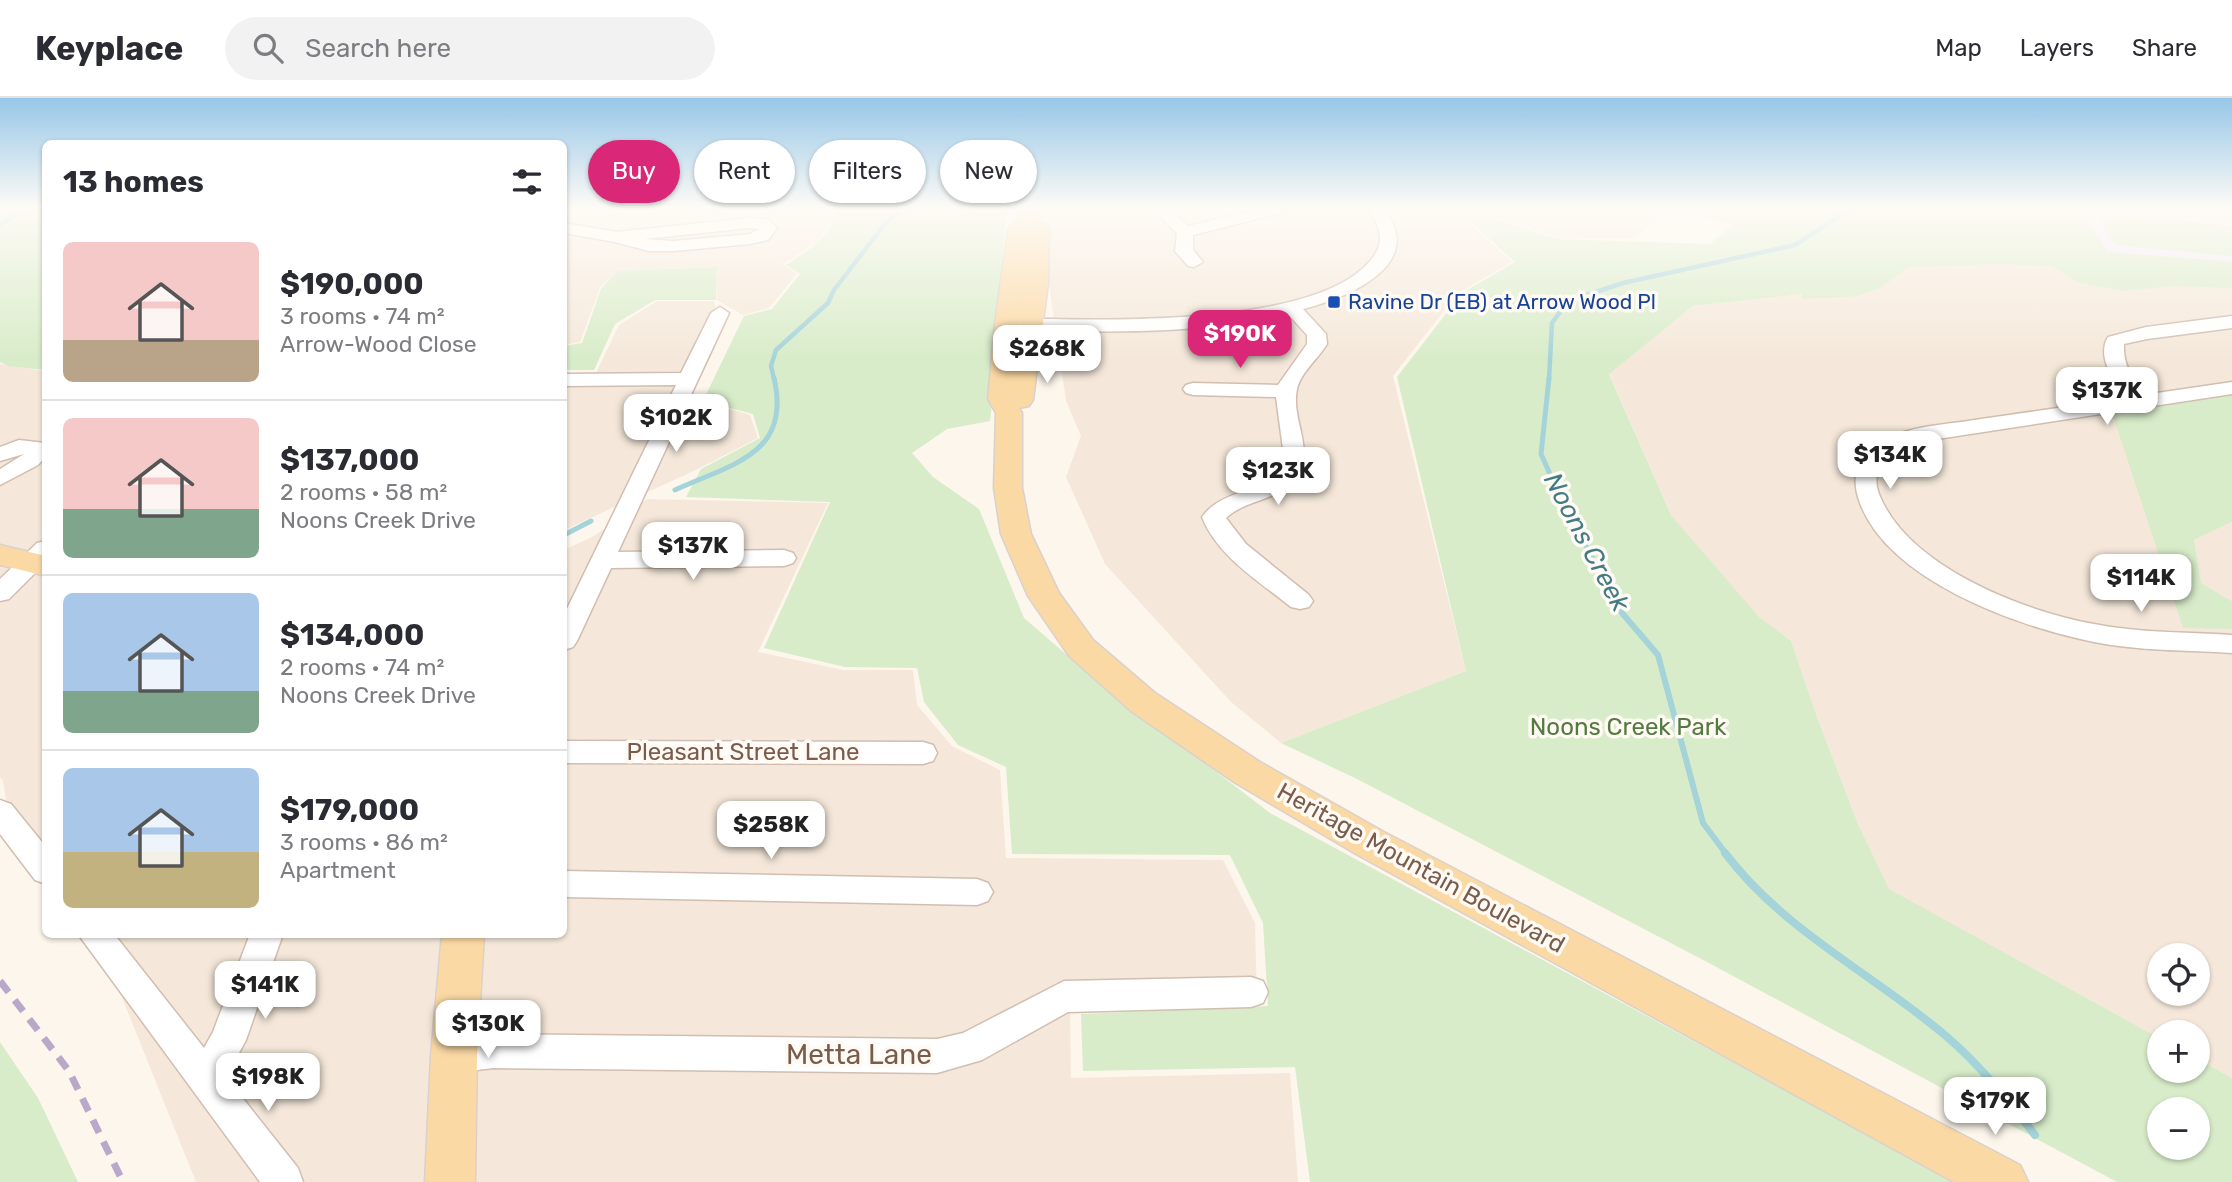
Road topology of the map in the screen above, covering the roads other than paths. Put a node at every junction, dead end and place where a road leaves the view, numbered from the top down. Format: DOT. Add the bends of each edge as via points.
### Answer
graph roads {
  1 [pos="1037,260"];
  2 [pos="1192,260"];
  3 [pos="1383,260"];
  4 [pos="1194,262"];
  5 [pos="1291,307"];
  6 [pos="720,313"];
  7 [pos="2232,322"];
  8 [pos="1019,330"];
  9 [pos="688,379"];
  10 [pos="567,380"];
  11 [pos="2232,388"];
  12 [pos="1193,389"];
  13 [pos="1286,391"];
  14 [pos="2146,401"];
  15 [pos="0,555"];
  16 [pos="784,558"];
  17 [pos="40,559"];
  18 [pos="601,560"];
  19 [pos="0,593"];
  20 [pos="1300,601"];
  21 [pos="567,634"];
  22 [pos="2232,644"];
  23 [pos="567,752"];
  24 [pos="923,752"];
  25 [pos="0,812"];
  26 [pos="42,866"];
  27 [pos="567,884"];
  28 [pos="977,892"];
  29 [pos="97,938"];
  30 [pos="266,938"];
  31 [pos="463,938"];
  32 [pos="1251,992"];
  33 [pos="454,1056"];
  34 [pos="205,1080"];
  35 [pos="284,1182"];
  36 [pos="450,1182"];
  37 [pos="2003,1182"];
  1 -- 8 [label="main road, Heritage Mountain Boulevard" via="1037,283"];
  2 -- 4 [label="street"];
  3 -- 5 [label="street" via="1355,284"];
  5 -- 8 [label="street" via="1238,323 1171,331"];
  5 -- 13 [label="street" via="1316,334 1317,344"];
  6 -- 9 [label="street"];
  7 -- 14 [label="street" via="2115,341 2112,355 2129,390"];
  8 -- 37 [label="main road, Heritage Mountain Boulevard" via="1021,398 1009,412 1008,488 1016,534 1044,596 1082,648 1143,702 1247,772 1370,843"];
  9 -- 10 [label="street"];
  9 -- 18 [label="street"];
  11 -- 14 [label="street"];
  12 -- 13 [label="street"];
  13 -- 20 [label="street" via="1293,448 1290,467 1284,477 1264,490 1214,505 1214,517 1215,526"];
  14 -- 22 [label="street" via="1950,430 1891,444 1871,461 1866,472 1867,495 1880,519 1909,552 1963,586 2024,614 2096,634"];
  15 -- 17 [label="main road"];
  16 -- 18 [label="street"];
  17 -- 19 [label="street"];
  18 -- 21 [label="street"];
  23 -- 24 [label="street, Pleasant Street Lane"];
  25 -- 26 [label="street"];
  27 -- 28 [label="street"];
  29 -- 34 [label="street"];
  30 -- 34 [label="street" via="228,1040"];
  31 -- 33 [label="main road"];
  32 -- 33 [label="street, Metta Lane" via="1064,997 968,1048 937,1056 492,1051"];
  33 -- 36 [label="main road"];
  34 -- 35 [label="street"];
}
